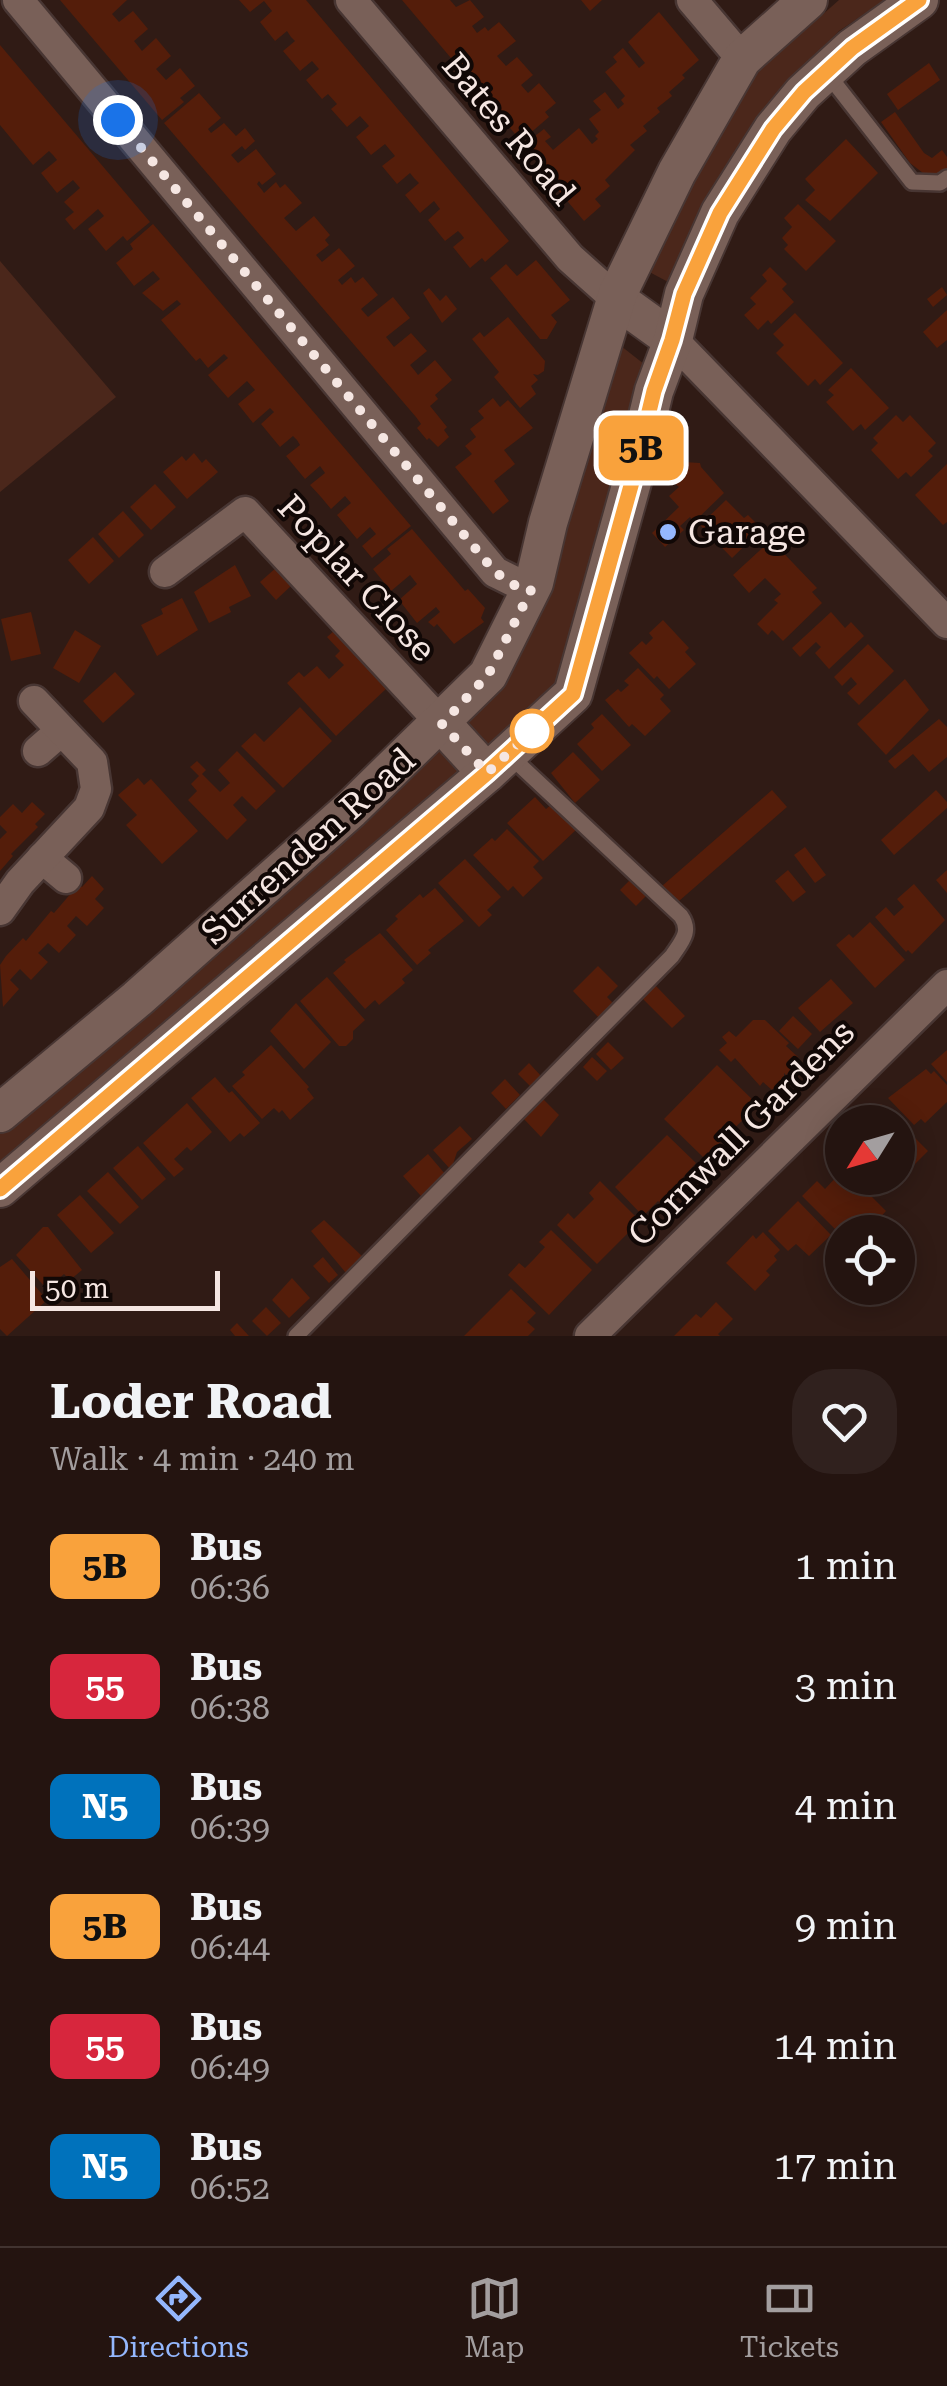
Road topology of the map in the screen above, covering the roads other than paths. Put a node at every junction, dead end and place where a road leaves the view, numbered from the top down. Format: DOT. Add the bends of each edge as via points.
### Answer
graph roads {
  1 [pos="18,0"];
  2 [pos="351,0"];
  3 [pos="692,0"];
  4 [pos="808,0"];
  5 [pos="919,0"];
  6 [pos="742,59"];
  7 [pos="826,72"];
  8 [pos="947,178"];
  9 [pos="616,299"];
  10 [pos="672,340"];
  11 [pos="165,572"];
  12 [pos="531,590"];
  13 [pos="947,623"];
  14 [pos="34,702"];
  15 [pos="442,724"];
  16 [pos="498,763"];
  17 [pos="42,858"];
  18 [pos="66,878"];
  19 [pos="0,910"];
  20 [pos="947,985"];
  21 [pos="137,999"];
  22 [pos="173,1042"];
  23 [pos="0,1113"];
  24 [pos="0,1188"];
  25 [pos="296,1336"];
  26 [pos="590,1336"];
  1 -- 12 [label="street" via="495,572"];
  2 -- 9 [label="street, Bates Road" via="570,258"];
  3 -- 6 [label="street"];
  4 -- 6 [label="street, Surrenden Road"];
  5 -- 7 [label="street, Surrenden Road"];
  6 -- 9 [label="street, Surrenden Road" via="677,172"];
  7 -- 8 [label="lane" via="912,182"];
  7 -- 10 [label="street, Surrenden Road" via="773,129 720,213 684,294"];
  9 -- 10 [label="street"];
  9 -- 12 [label="street, Surrenden Road"];
  10 -- 13 [label="street"];
  10 -- 16 [label="street, Surrenden Road" via="573,694"];
  11 -- 15 [label="street, Poplar Close" via="244,512"];
  12 -- 15 [label="street, Surrenden Road" via="488,675"];
  14 -- 17 [label="street" via="50,741 92,762 96,780 89,808"];
  15 -- 16 [label="street"];
  15 -- 21 [label="street, Surrenden Road"];
  16 -- 22 [label="street, Surrenden Road"];
  16 -- 25 [label="lane" via="681,916 686,934 672,956"];
  17 -- 18 [label="street"];
  17 -- 19 [label="street"];
  20 -- 26 [label="street, Cornwall Gardens"];
  21 -- 22 [label="street"];
  21 -- 23 [label="street, Surrenden Road"];
  22 -- 24 [label="street, Surrenden Road"];
}
